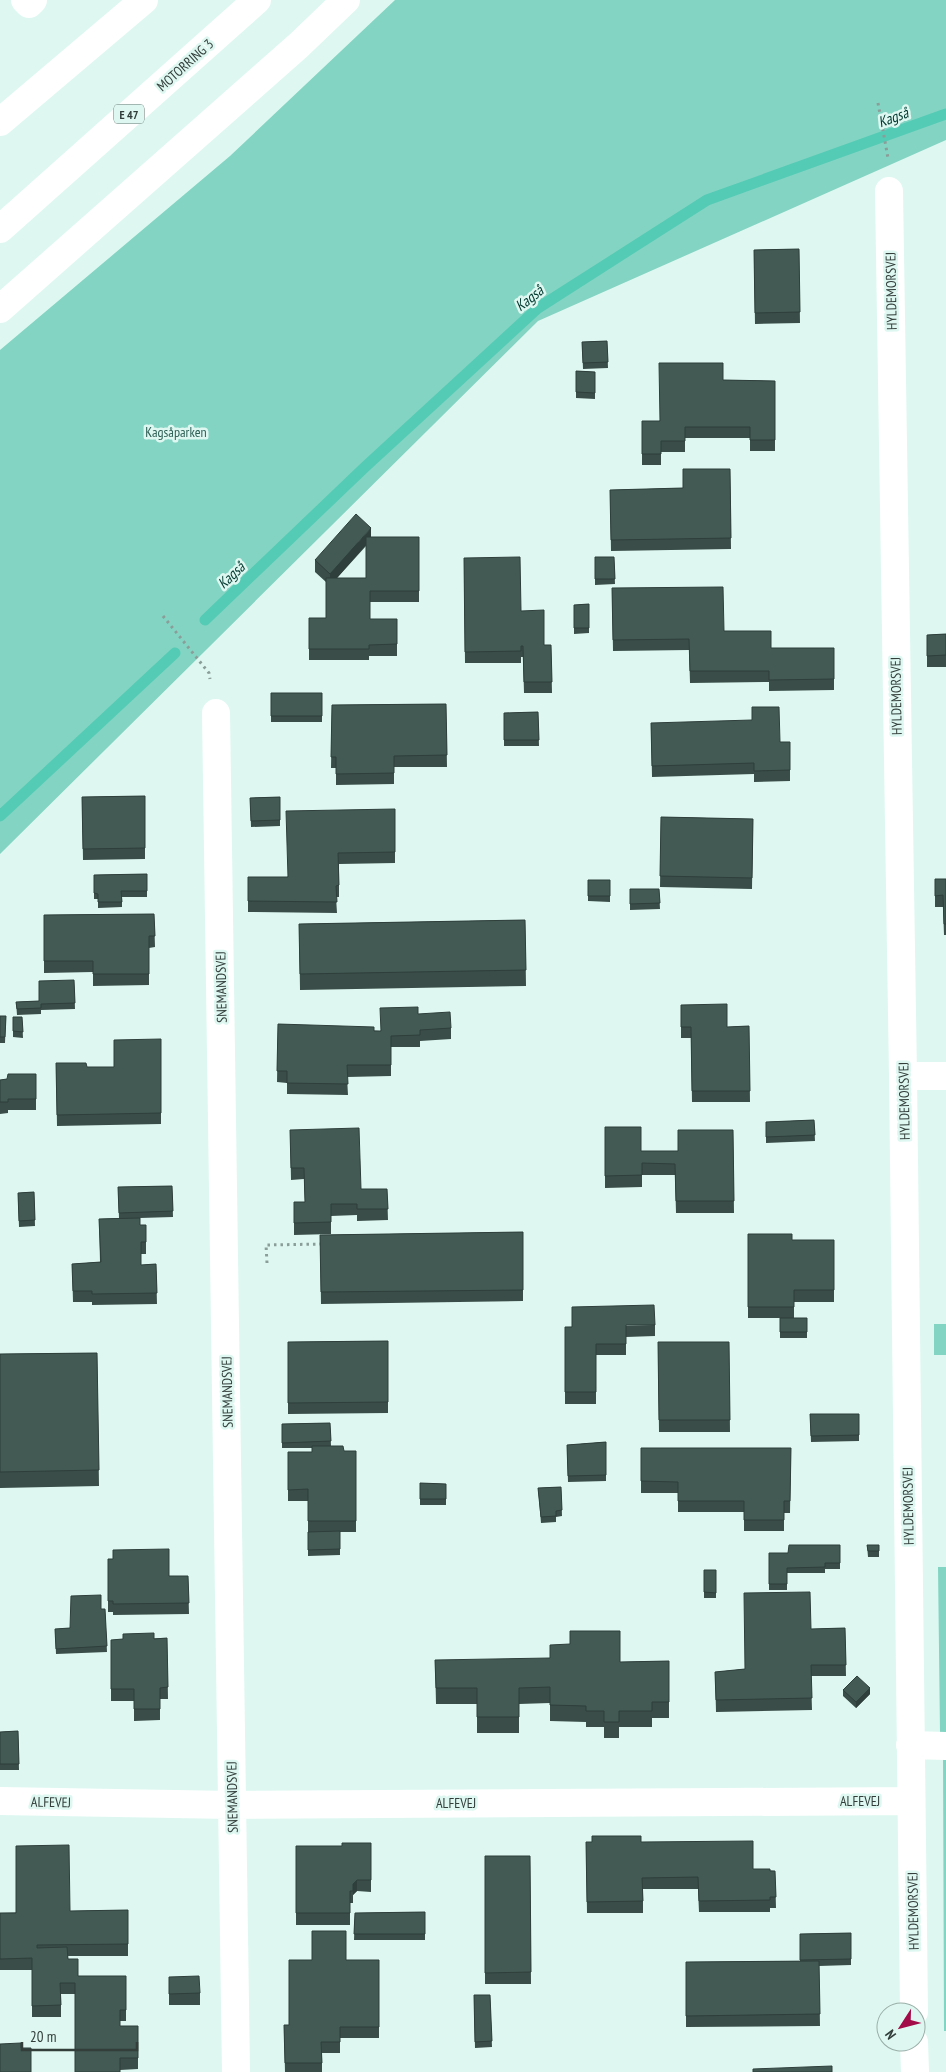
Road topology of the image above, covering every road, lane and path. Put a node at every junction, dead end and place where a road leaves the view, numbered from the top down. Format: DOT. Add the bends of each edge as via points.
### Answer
graph roads {
  1 [pos="26,0"];
  2 [pos="33,0"];
  3 [pos="144,0"];
  4 [pos="258,0"];
  5 [pos="346,0"];
  6 [pos="878,103"];
  7 [pos="0,122"];
  8 [pos="888,150"];
  9 [pos="889,190"];
  10 [pos="0,229"];
  11 [pos="0,309"];
  12 [pos="163,616"];
  13 [pos="209,673"];
  14 [pos="216,713"];
  15 [pos="903,1076"];
  16 [pos="946,1076"];
  17 [pos="324,1244"];
  18 [pos="267,1263"];
  19 [pos="910,1745"];
  20 [pos="946,1746"];
  21 [pos="0,1801"];
  22 [pos="911,1801"];
  23 [pos="232,1805"];
  24 [pos="914,2002"];
  25 [pos="914,2052"];
  26 [pos="236,2072"];
  27 [pos="915,2072"];
  1 -- 2 [label="main road" via="29,4"];
  3 -- 7 [label="main road"];
  4 -- 10 [label="main road, MOTORRING 3 / E 47"];
  5 -- 11 [label="main road"];
  6 -- 8 [label="path"];
  9 -- 15 [label="main road, HYLDEMORSVEJ"];
  12 -- 13 [label="path"];
  14 -- 23 [label="main road, SNEMANDSVEJ"];
  15 -- 16 [label="main road"];
  15 -- 19 [label="main road, HYLDEMORSVEJ"];
  17 -- 18 [label="path" via="266,1245"];
  19 -- 20 [label="main road"];
  19 -- 22 [label="main road, HYLDEMORSVEJ"];
  21 -- 23 [label="main road, ALFEVEJ"];
  22 -- 23 [label="main road, ALFEVEJ"];
  22 -- 24 [label="main road, HYLDEMORSVEJ"];
  23 -- 26 [label="main road, SNEMANDSVEJ"];
  25 -- 27 [label="main road"];
}
